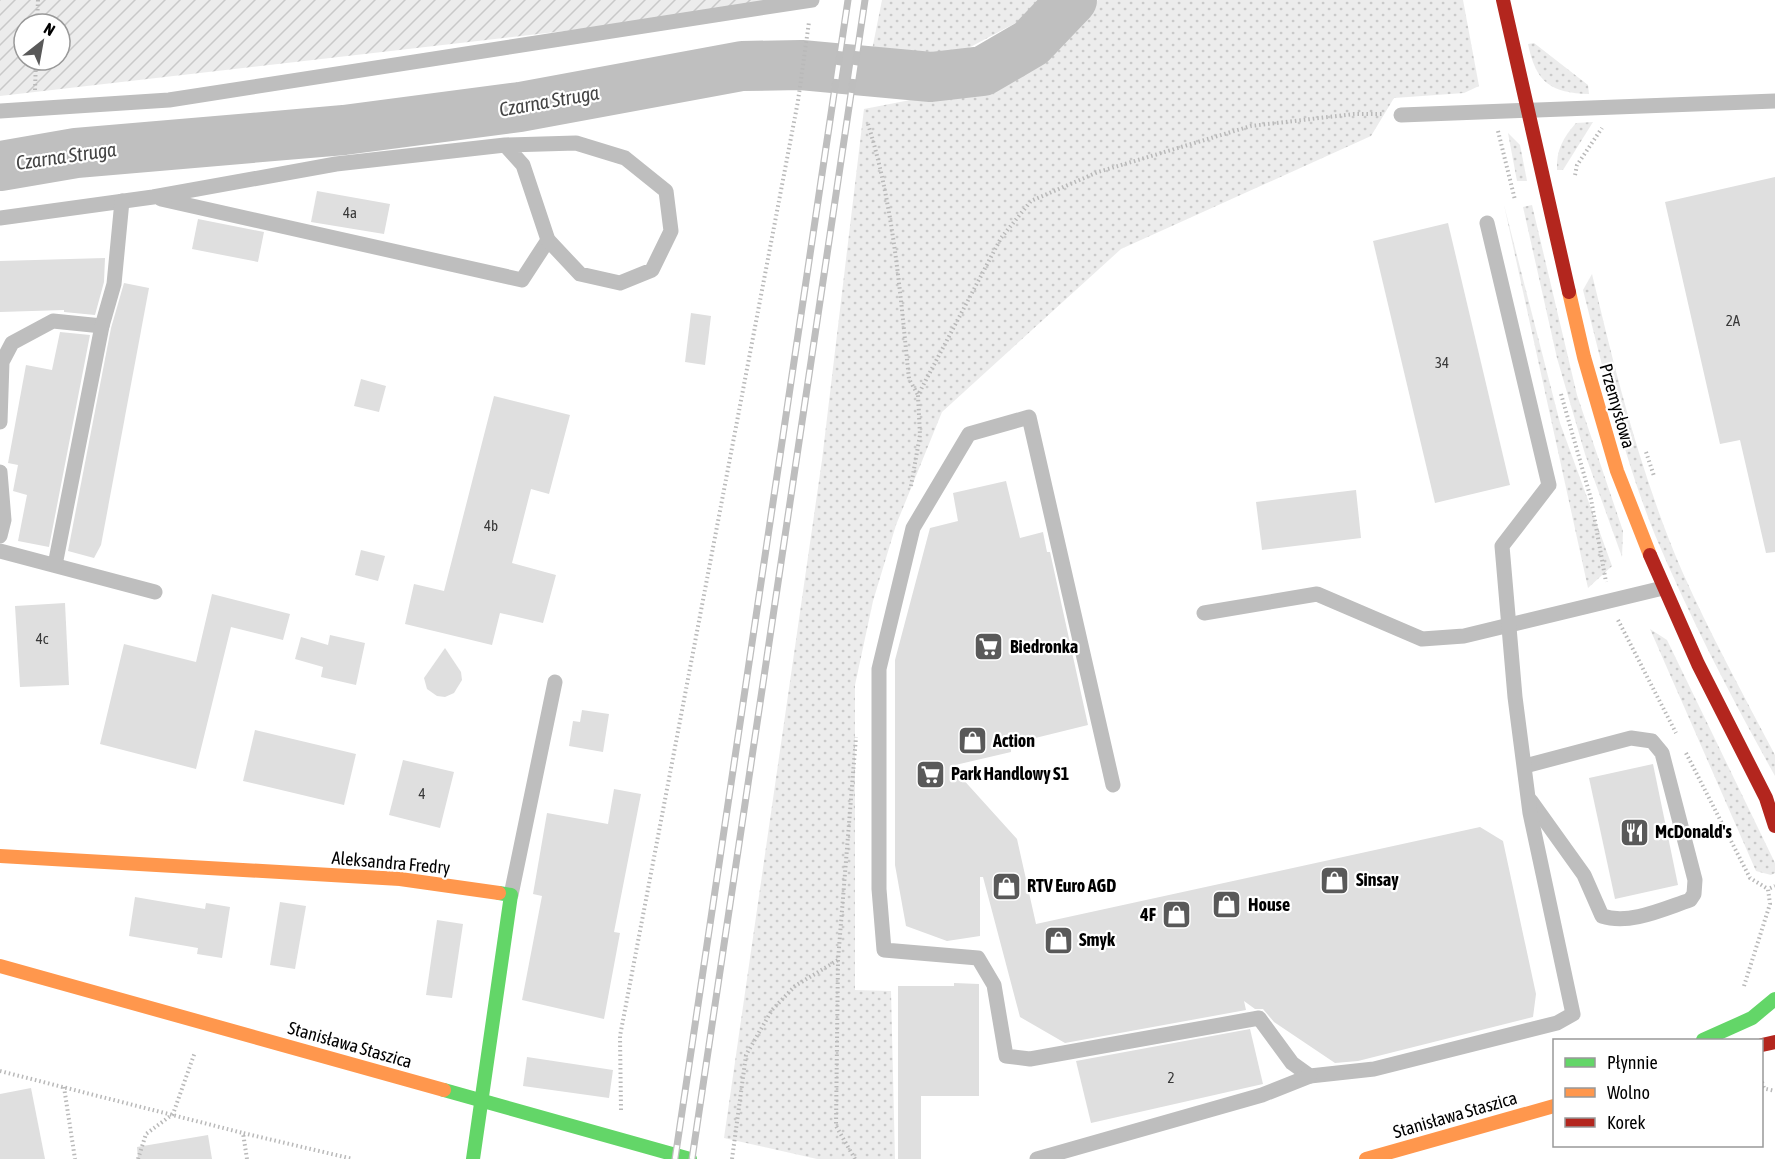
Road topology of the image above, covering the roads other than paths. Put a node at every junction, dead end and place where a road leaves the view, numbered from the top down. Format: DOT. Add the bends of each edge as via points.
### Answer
graph roads {
  1 [pos="812,0"];
  2 [pos="1503,0"];
  3 [pos="1775,101"];
  4 [pos="1528,109"];
  5 [pos="0,111"];
  6 [pos="1401,114"];
  7 [pos="505,145"];
  8 [pos="153,197"];
  9 [pos="122,201"];
  10 [pos="0,218"];
  11 [pos="1487,223"];
  12 [pos="548,240"];
  13 [pos="102,326"];
  14 [pos="0,422"];
  15 [pos="0,472"];
  16 [pos="0,536"];
  17 [pos="0,551"];
  18 [pos="55,566"];
  19 [pos="1663,588"];
  20 [pos="155,592"];
  21 [pos="1204,613"];
  22 [pos="1511,624"];
  23 [pos="555,682"];
  24 [pos="1525,766"];
  25 [pos="1113,784"];
  26 [pos="1529,798"];
  27 [pos="1766,798"];
  28 [pos="1775,811"];
  29 [pos="1775,826"];
  30 [pos="0,856"];
  31 [pos="511,895"];
  32 [pos="0,966"];
  33 [pos="1775,999"];
  34 [pos="1707,1039"];
  35 [pos="1310,1076"];
  36 [pos="1553,1106"];
  37 [pos="474,1159"];
  38 [pos="690,1159"];
  39 [pos="1037,1159"];
  40 [pos="1366,1159"];
  1 -- 5 [label="lane" via="169,100"];
  2 -- 4 [label="street, Przemysłowa"];
  3 -- 4 [label="lane"];
  4 -- 6 [label="lane"];
  4 -- 19 [label="street, Przemysłowa" via="1593,392 1617,471"];
  7 -- 8 [label="lane" via="336,164"];
  7 -- 12 [label="lane" via="524,165"];
  7 -- 12 [label="lane" via="576,143 625,158 666,191 671,231 652,270 620,283 580,274"];
  8 -- 9 [label="lane"];
  8 -- 12 [label="lane" via="522,280"];
  9 -- 10 [label="lane"];
  9 -- 13 [label="lane" via="114,284"];
  11 -- 22 [label="lane" via="1549,485 1502,546"];
  13 -- 14 [label="lane" via="53,321 12,343 2,363"];
  13 -- 18 [label="lane"];
  15 -- 16 [label="lane" via="4,520"];
  17 -- 18 [label="lane"];
  18 -- 20 [label="lane"];
  19 -- 22 [label="lane"];
  19 -- 27 [label="street, Przemysłowa"];
  21 -- 22 [label="lane" via="1317,594 1422,639 1464,636"];
  22 -- 24 [label="lane" via="1515,697"];
  23 -- 31 [label="lane"];
  24 -- 26 [label="lane"];
  24 -- 26 [label="lane" via="1632,738 1652,741 1662,753 1695,880 1694,894 1690,900 1626,920 1602,916 1584,874"];
  25 -- 35 [label="lane" via="1029,417 969,435 913,528 879,669 879,889 884,950 978,958 994,985 1006,1056 1030,1059 1259,1018 1292,1063"];
  26 -- 35 [label="lane" via="1573,1014 1557,1023 1374,1069"];
  27 -- 28 [label="street, Przemysłowa"];
  27 -- 29 [label="street, Przemysłowa"];
  30 -- 31 [label="street, Aleksandra Fredry" via="400,879"];
  31 -- 37 [label="street"];
  32 -- 38 [label="street, Stanisława Staszica"];
  33 -- 34 [label="street" via="1739,1024"];
  35 -- 39 [label="lane" via="1262,1095"];
  36 -- 40 [label="street, Stanisława Staszica"];
}
